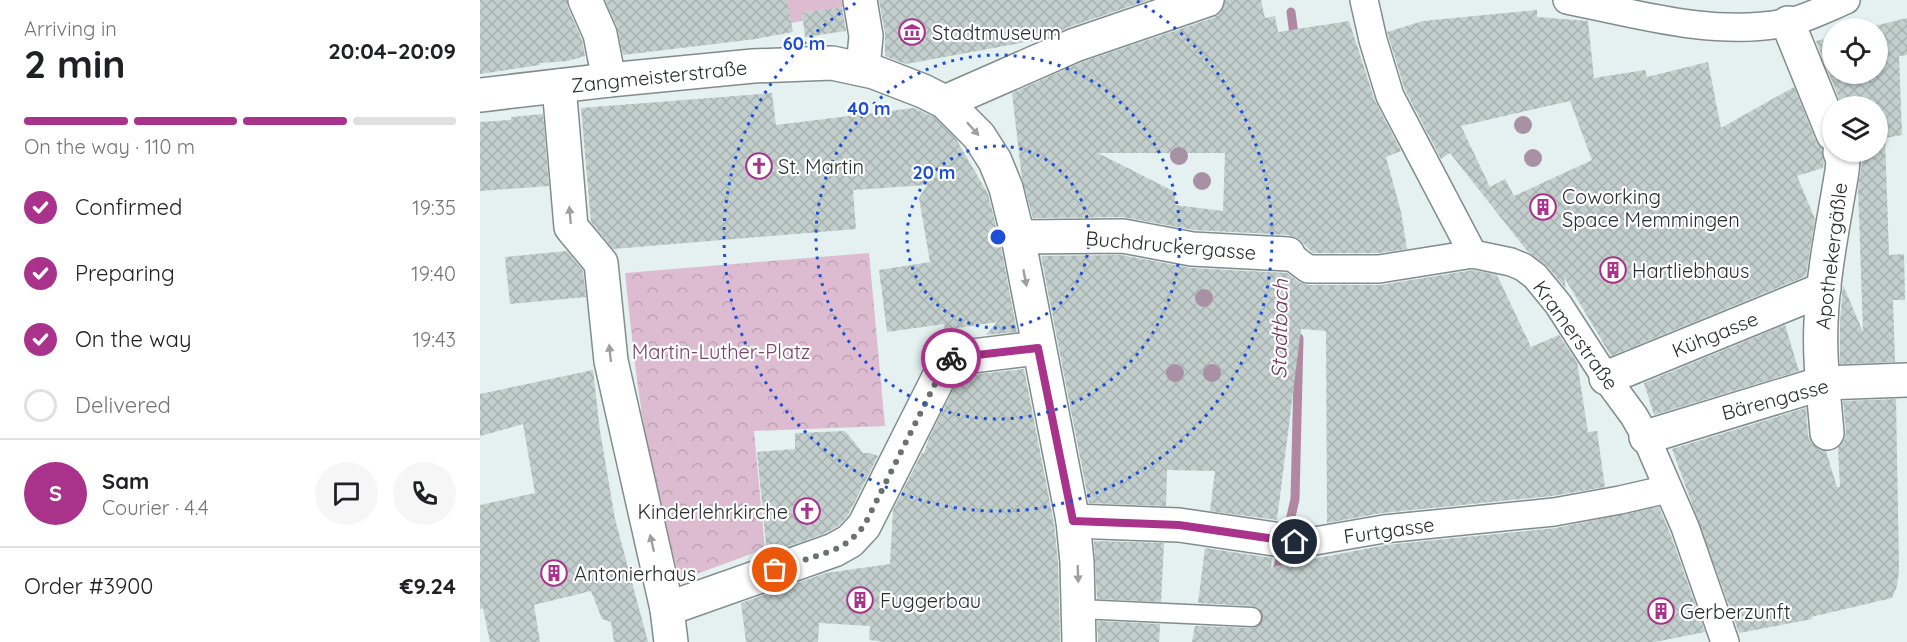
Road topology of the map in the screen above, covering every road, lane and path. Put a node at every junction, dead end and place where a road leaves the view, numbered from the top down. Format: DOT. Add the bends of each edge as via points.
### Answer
graph roads {
  1 [pos="585,0"];
  2 [pos="860,0"];
  3 [pos="1207,0"];
  4 [pos="1364,0"];
  5 [pos="1567,0"];
  6 [pos="1846,0"];
  7 [pos="1788,23"];
  8 [pos="863,69"];
  9 [pos="609,80"];
  10 [pos="559,86"];
  11 [pos="480,95"];
  12 [pos="945,102"];
  13 [pos="1822,107"];
  14 [pos="1843,162"];
  15 [pos="1017,237"];
  16 [pos="1473,254"];
  17 [pos="1296,259"];
  18 [pos="1824,289"];
  19 [pos="1038,348"];
  20 [pos="1606,378"];
  21 [pos="1907,380"];
  22 [pos="1823,383"];
  23 [pos="1827,433"];
  24 [pos="1646,437"];
  25 [pos="1668,489"];
  26 [pos="1073,521"];
  27 [pos="1286,541"];
  28 [pos="667,609"];
  29 [pos="1079,609"];
  30 [pos="1252,617"];
  31 [pos="671,642"];
  32 [pos="1079,642"];
  33 [pos="1725,642"];
  1 -- 9 [label="street" via="600,33"];
  2 -- 8 [label="street" via="866,36"];
  3 -- 12 [label="street" via="1075,45"];
  4 -- 16 [label="street" via="1390,96"];
  5 -- 7 [label="street" via="1668,21 1722,27"];
  6 -- 7 [label="street"];
  7 -- 13 [label="street"];
  8 -- 9 [label="street, Zangmeisterstraße" via="832,63 782,64"];
  8 -- 12 [label="street, Zangmeisterstraße"];
  9 -- 10 [label="street, Zangmeisterstraße"];
  10 -- 11 [label="street, Zangmeisterstraße"];
  28 -- 10 [label="street, one-way" via="611,361 601,263 571,227"];
  12 -- 15 [label="street, Zangmeisterstraße, one-way" via="979,136 995,161 1006,188"];
  14 -- 18 [label="street, Apothekergäßle"];
  15 -- 17 [label="street, Buchdruckergasse" via="1123,236 1192,249"];
  15 -- 19 [label="street, Zangmeisterstraße, one-way"];
  16 -- 17 [label="street" via="1379,269 1308,269"];
  16 -- 20 [label="street, Kramerstraße" via="1511,262 1535,276"];
  18 -- 20 [label="street, Kühgasse"];
  18 -- 22 [label="street, Apothekergäßle"];
  19 -- 26 [label="street, Zangmeisterstraße"];
  19 -- 28 [label="street" via="948,358 864,526 850,541"];
  20 -- 24 [label="street, Kramerstraße"];
  21 -- 22 [label="street, Bärengasse"];
  22 -- 23 [label="street, Apothekergäßle"];
  22 -- 24 [label="street, Bärengasse"];
  24 -- 25 [label="street, Kramerstraße"];
  25 -- 27 [label="street, Furtgasse" via="1554,512 1435,523 1303,543"];
  25 -- 33 [label="street, Kramerstraße"];
  26 -- 27 [label="street, Furtgasse" via="1179,525"];
  26 -- 29 [label="street, Zangmeisterstraße, one-way"];
  28 -- 31 [label="street"];
  29 -- 30 [label="lane"];
  29 -- 32 [label="street, Zangmeisterstraße"];
}
